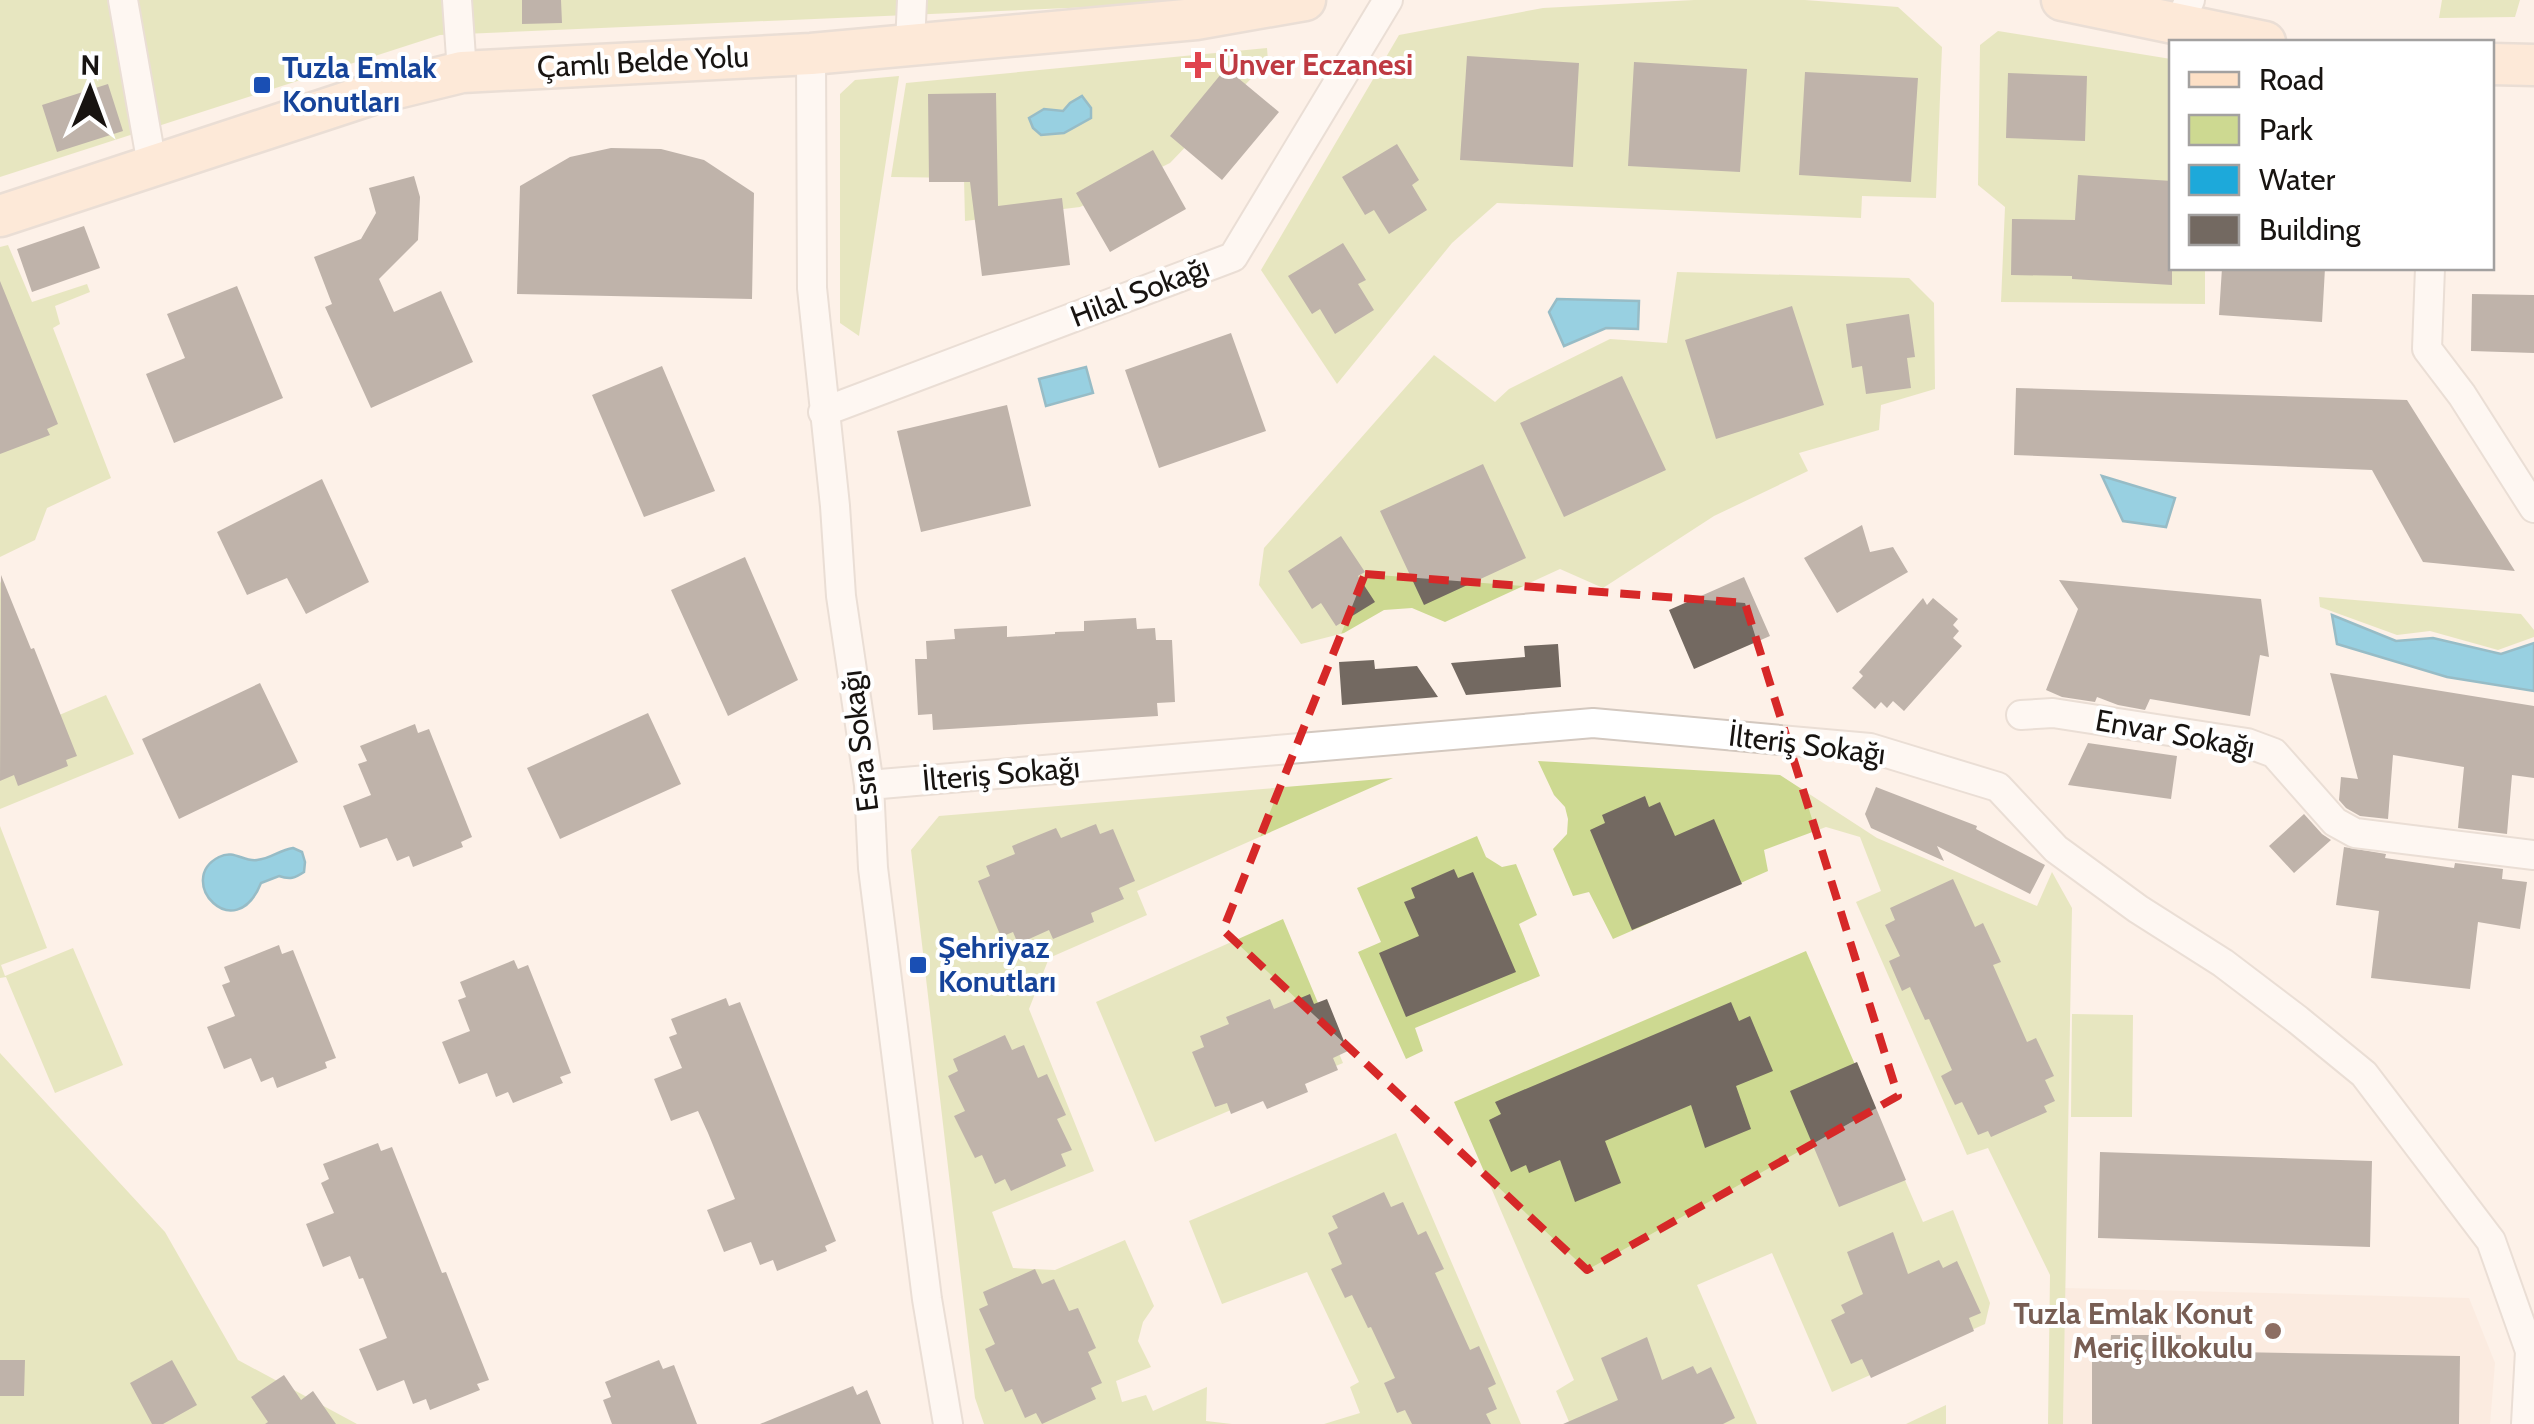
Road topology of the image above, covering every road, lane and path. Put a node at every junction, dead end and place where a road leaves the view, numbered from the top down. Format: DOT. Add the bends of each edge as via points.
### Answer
graph roads {
  1 [pos="122,0"];
  2 [pos="457,0"];
  3 [pos="912,0"];
  4 [pos="1305,0"];
  5 [pos="1388,0"];
  6 [pos="2062,0"];
  7 [pos="1190,10"];
  8 [pos="2184,11"];
  9 [pos="2260,40"];
  10 [pos="910,45"];
  11 [pos="812,54"];
  12 [pos="2494,64"];
  13 [pos="2534,66"];
  14 [pos="462,72"];
  15 [pos="152,165"];
  16 [pos="0,216"];
  17 [pos="2430,270"];
  18 [pos="824,412"];
  19 [pos="2534,508"];
  20 [pos="2021,716"];
  21 [pos="869,785"];
  22 [pos="2534,855"];
  23 [pos="948,1424"];
  24 [pos="2526,1424"];
  1 -- 15 [label="street"];
  2 -- 14 [label="street"];
  3 -- 10 [label="street"];
  4 -- 7 [label="street, Çamlı Belde Yolu"];
  5 -- 18 [label="street, Hilal Sokağı" via="1233,256"];
  6 -- 8 [label="street"];
  7 -- 10 [label="street, Çamlı Belde Yolu"];
  8 -- 9 [label="street"];
  10 -- 11 [label="street, Çamlı Belde Yolu"];
  11 -- 14 [label="street, Çamlı Belde Yolu"];
  11 -- 18 [label="street, Esra Sokağı" via="812,288"];
  12 -- 13 [label="street"];
  14 -- 15 [label="street, Çamlı Belde Yolu"];
  15 -- 16 [label="street, Çamlı Belde Yolu"];
  17 -- 19 [label="street" via="2427,349"];
  18 -- 21 [label="street, Esra Sokağı"];
  20 -- 22 [label="street, Envar Sokağı" via="2053,713 2247,742 2274,753 2335,822 2355,834"];
  21 -- 23 [label="street, Esra Sokağı" via="872,868"];
  21 -- 24 [label="street, İlteriş Sokağı" via="1592,723 1870,748 1998,787 2056,850 2223,963 2364,1074 2491,1241 2530,1351"];
}
